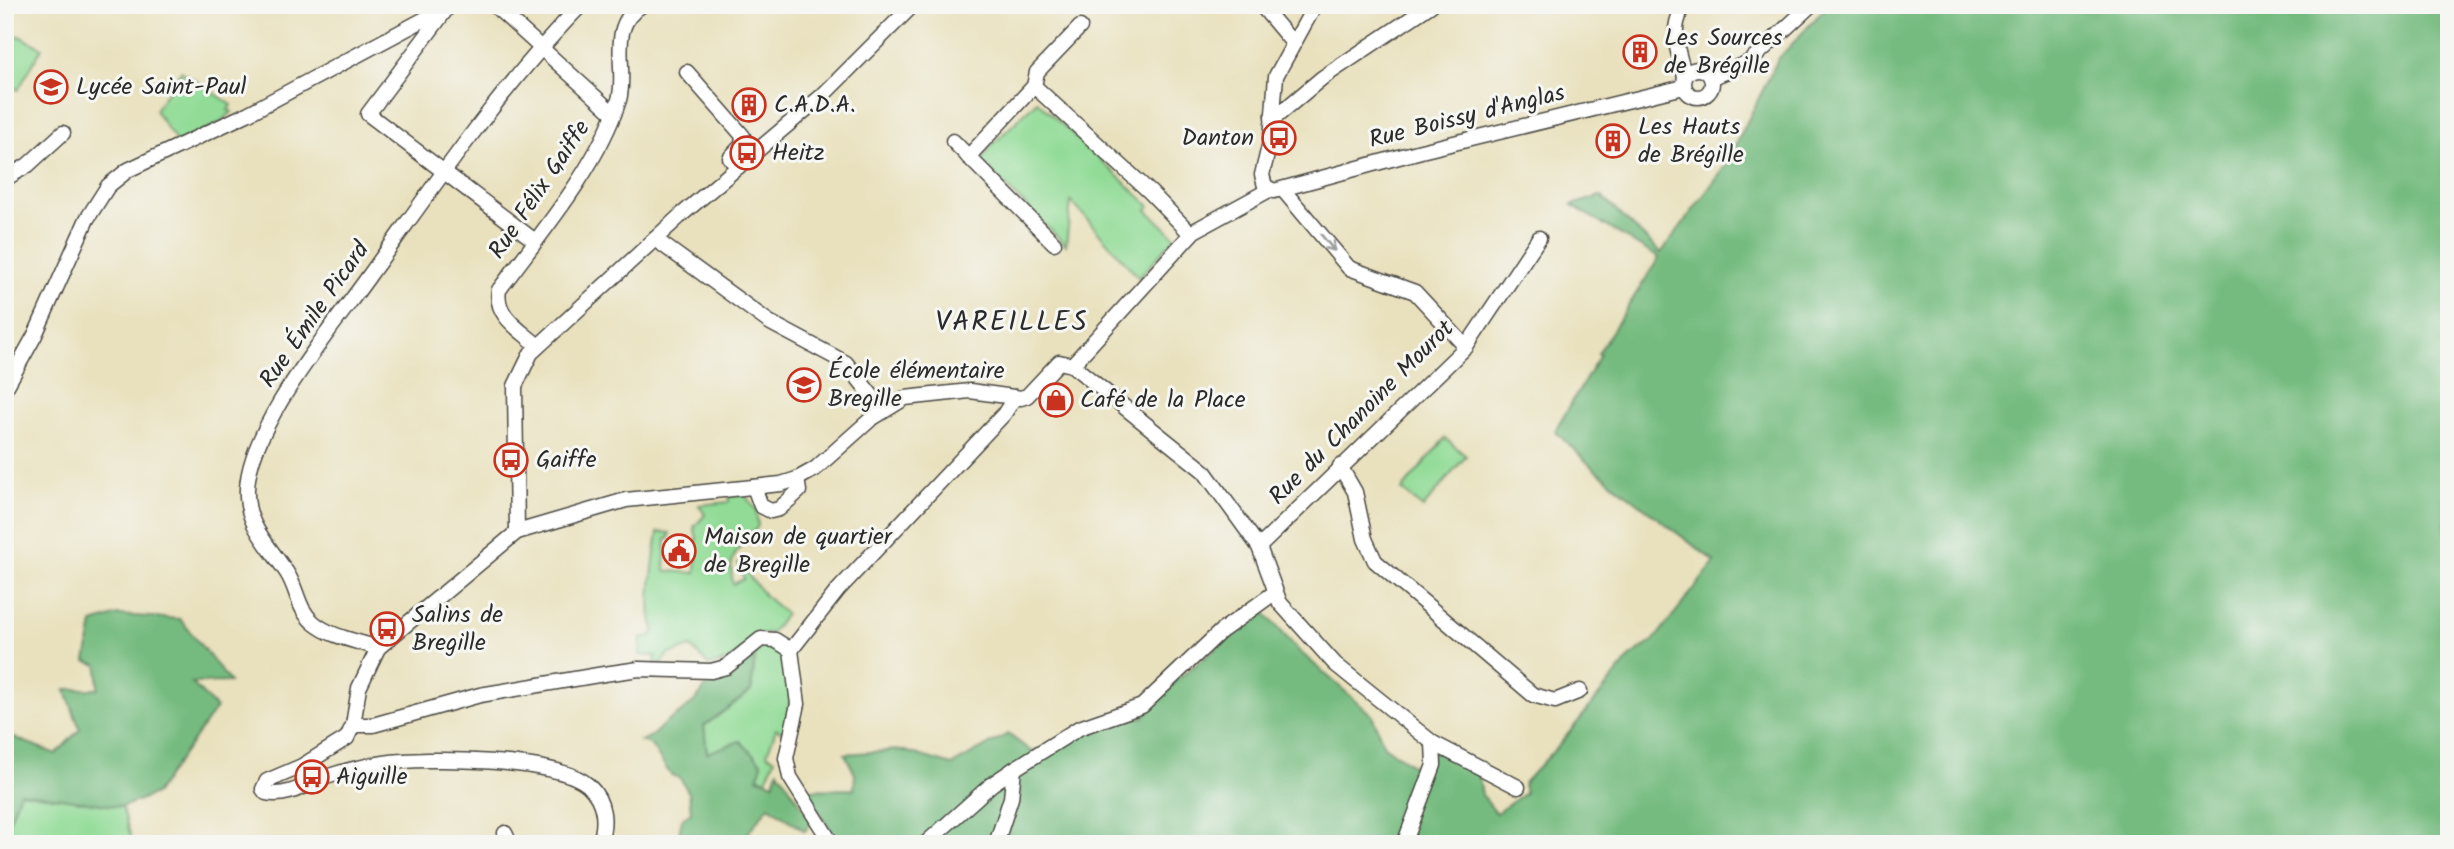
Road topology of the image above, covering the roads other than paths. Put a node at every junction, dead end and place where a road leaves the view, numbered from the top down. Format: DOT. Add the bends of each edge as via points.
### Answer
graph roads {
  1 [pos="494,5"];
  2 [pos="581,5"];
  3 [pos="642,5"];
  4 [pos="913,5"];
  5 [pos="1261,5"];
  6 [pos="1315,5"];
  7 [pos="1431,5"];
  8 [pos="1811,5"];
  9 [pos="448,8"];
  10 [pos="1679,16"];
  11 [pos="1080,27"];
  12 [pos="1292,42"];
  13 [pos="539,48"];
  14 [pos="687,72"];
  15 [pos="1276,76"];
  16 [pos="1711,78"];
  17 [pos="1684,81"];
  18 [pos="1034,86"];
  19 [pos="1310,88"];
  20 [pos="614,114"];
  21 [pos="1272,117"];
  22 [pos="62,133"];
  23 [pos="953,141"];
  24 [pos="968,157"];
  25 [pos="738,167"];
  26 [pos="445,171"];
  27 [pos="5,179"];
  28 [pos="1270,185"];
  29 [pos="1191,234"];
  30 [pos="1539,238"];
  31 [pos="655,239"];
  32 [pos="535,241"];
  33 [pos="1054,243"];
  34 [pos="538,346"];
  35 [pos="1466,347"];
  36 [pos="1072,365"];
  37 [pos="5,388"];
  38 [pos="1015,397"];
  39 [pos="883,410"];
  40 [pos="1340,466"];
  41 [pos="797,479"];
  42 [pos="754,487"];
  43 [pos="517,532"];
  44 [pos="1259,547"];
  45 [pos="1275,593"];
  46 [pos="378,649"];
  47 [pos="791,650"];
  48 [pos="1580,691"];
  49 [pos="353,725"];
  50 [pos="1433,743"];
  51 [pos="1014,769"];
  52 [pos="1518,787"];
  53 [pos="599,844"];
  54 [pos="832,844"];
  55 [pos="925,844"];
  56 [pos="996,844"];
  57 [pos="1405,844"];
  1 -- 13 [label="street"];
  2 -- 13 [label="street, Rue Émile Picard"];
  3 -- 20 [label="street, Rue Félix Gaiffe" via="628,18 621,36 620,95"];
  4 -- 25 [label="street" via="823,95"];
  5 -- 12 [label="street"];
  6 -- 12 [label="street"];
  7 -- 19 [label="street"];
  8 -- 16 [label="street" via="1749,62"];
  9 -- 26 [label="street" via="368,114"];
  9 -- 37 [label="street" via="238,119 128,170 108,186 87,219 35,335"];
  10 -- 17 [label="street" via="1675,43"];
  11 -- 18 [label="street" via="1037,72"];
  12 -- 15 [label="street"];
  13 -- 20 [label="street"];
  13 -- 26 [label="street, Rue Émile Picard"];
  14 -- 25 [label="street" via="743,136 742,145 730,158"];
  15 -- 19 [label="street" via="1288,89"];
  15 -- 21 [label="street"];
  16 -- 17 [label="street" via="1698,69"];
  16 -- 17 [label="street" via="1711,90 1700,98 1691,96"];
  17 -- 28 [label="street, Rue Boissy d'Anglas" via="1421,151"];
  18 -- 24 [label="street"];
  18 -- 29 [label="street"];
  19 -- 21 [label="street"];
  20 -- 32 [label="street, Rue Félix Gaiffe" via="606,137"];
  21 -- 28 [label="street"];
  22 -- 27 [label="street" via="29,165"];
  23 -- 24 [label="street"];
  24 -- 33 [label="street"];
  25 -- 31 [label="street"];
  26 -- 32 [label="street"];
  26 -- 46 [label="street, Rue Émile Picard" via="292,383 264,435 247,490 254,526 288,574 304,613 321,628"];
  28 -- 29 [label="street"];
  28 -- 35 [label="street, one-way" via="1349,268 1415,292"];
  29 -- 36 [label="street"];
  30 -- 35 [label="street, Rue du Chanoine Mourot"];
  31 -- 34 [label="street"];
  31 -- 39 [label="street" via="769,322 846,363"];
  32 -- 34 [label="street, Rue Félix Gaiffe" via="499,290 497,302 499,311"];
  34 -- 43 [label="street" via="515,386"];
  35 -- 40 [label="street, Rue du Chanoine Mourot"];
  36 -- 38 [label="street" via="1059,362 1027,396"];
  36 -- 44 [label="street" via="1197,463"];
  38 -- 39 [label="street" via="984,392 927,395 905,398"];
  38 -- 47 [label="street" via="838,590"];
  39 -- 41 [label="street"];
  40 -- 44 [label="street, Rue du Chanoine Mourot"];
  40 -- 48 [label="street" via="1356,492 1365,539 1375,561 1533,695 1555,701"];
  41 -- 42 [label="street"];
  41 -- 42 [label="street" via="799,491 771,511 761,506"];
  42 -- 43 [label="street" via="636,499"];
  43 -- 46 [label="street"];
  44 -- 45 [label="street"];
  45 -- 50 [label="street" via="1310,640 1335,664"];
  45 -- 51 [label="street" via="1220,632 1142,706 1079,728"];
  46 -- 49 [label="street" via="359,688"];
  47 -- 49 [label="street" via="775,640 761,639 726,667 711,671 639,669 591,676 480,695 373,725"];
  47 -- 54 [label="street" via="798,704 786,766"];
  49 -- 53 [label="street" via="347,738 332,750 267,781 263,789 275,796 328,776 385,763 452,760 518,764 571,775 587,784 600,800 605,818"];
  50 -- 52 [label="street"];
  50 -- 57 [label="street" via="1434,765"];
  51 -- 55 [label="street"];
  51 -- 56 [label="street" via="1011,798"];
}
